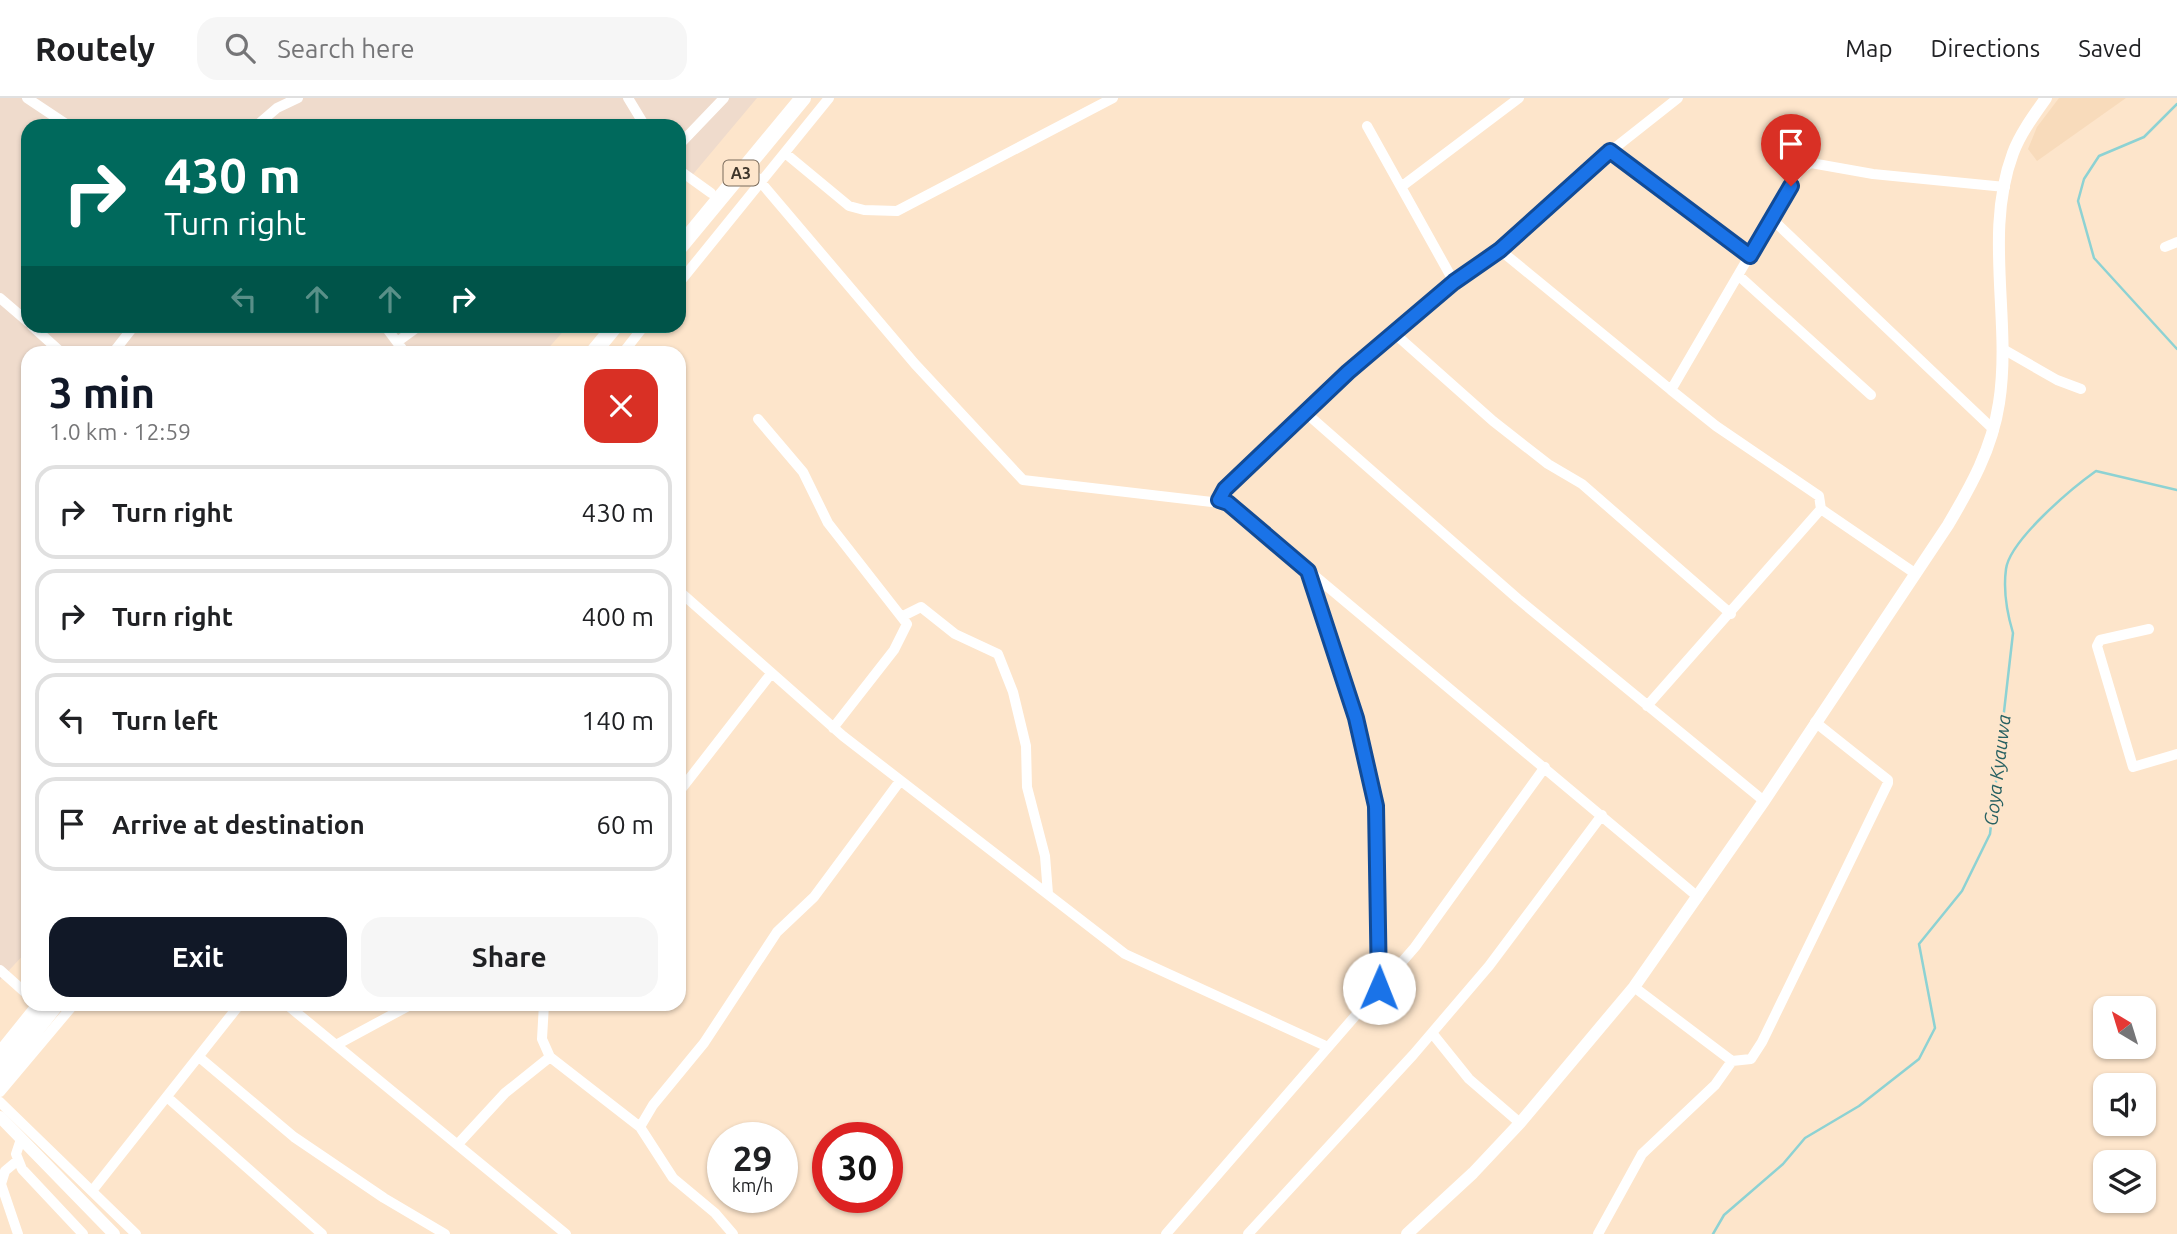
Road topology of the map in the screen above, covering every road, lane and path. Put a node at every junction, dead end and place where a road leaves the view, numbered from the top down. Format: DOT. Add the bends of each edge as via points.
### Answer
graph roads {
  1 [pos="27,98"];
  2 [pos="298,98"];
  3 [pos="628,98"];
  4 [pos="724,98"];
  5 [pos="789,98"];
  6 [pos="803,98"];
  7 [pos="829,98"];
  8 [pos="1113,98"];
  9 [pos="1519,98"];
  10 [pos="1678,98"];
  11 [pos="2046,98"];
  12 [pos="58,119"];
  13 [pos="264,119"];
  14 [pos="641,119"];
  15 [pos="1367,126"];
  16 [pos="686,138"];
  17 [pos="1610,151"];
  18 [pos="785,153"];
  19 [pos="747,166"];
  20 [pos="686,175"];
  21 [pos="762,180"];
  22 [pos="1401,187"];
  23 [pos="2005,187"];
  24 [pos="711,193"];
  25 [pos="1773,220"];
  26 [pos="686,223"];
  27 [pos="686,240"];
  28 [pos="2177,242"];
  29 [pos="2165,247"];
  30 [pos="1500,250"];
  31 [pos="1750,256"];
  32 [pos="686,274"];
  33 [pos="1738,275"];
  34 [pos="1454,282"];
  35 [pos="0,298"];
  36 [pos="21,316"];
  37 [pos="40,333"];
  38 [pos="390,333"];
  39 [pos="409,333"];
  40 [pos="1394,333"];
  41 [pos="397,342"];
  42 [pos="54,346"];
  43 [pos="400,346"];
  44 [pos="2003,349"];
  45 [pos="2081,389"];
  46 [pos="1671,390"];
  47 [pos="1871,395"];
  48 [pos="1306,413"];
  49 [pos="758,419"];
  50 [pos="1994,430"];
  51 [pos="1219,500"];
  52 [pos="1821,509"];
  53 [pos="1308,571"];
  54 [pos="1916,574"];
  55 [pos="686,597"];
  56 [pos="1731,614"];
  57 [pos="903,615"];
  58 [pos="2149,629"];
  59 [pos="771,675"];
  60 [pos="1647,705"];
  61 [pos="1815,722"];
  62 [pos="833,728"];
  63 [pos="2177,754"];
  64 [pos="1545,767"];
  65 [pos="901,782"];
  66 [pos="686,783"];
  67 [pos="1764,801"];
  68 [pos="1602,815"];
  69 [pos="1048,894"];
  70 [pos="1698,897"];
  71 [pos="0,970"];
  72 [pos="21,987"];
  73 [pos="1634,987"];
  74 [pos="1379,988"];
  75 [pos="35,1011"];
  76 [pos="37,1011"];
  77 [pos="68,1011"];
  78 [pos="235,1011"];
  79 [pos="295,1011"];
  80 [pos="399,1011"];
  81 [pos="544,1011"];
  82 [pos="1432,1033"];
  83 [pos="336,1045"];
  84 [pos="1328,1047"];
  85 [pos="0,1055"];
  86 [pos="199,1057"];
  87 [pos="550,1057"];
  88 [pos="1732,1061"];
  89 [pos="0,1076"];
  90 [pos="0,1092"];
  91 [pos="167,1097"];
  92 [pos="0,1102"];
  93 [pos="0,1117"];
  94 [pos="1520,1123"];
  95 [pos="640,1127"];
  96 [pos="22,1139"];
  97 [pos="458,1144"];
  98 [pos="17,1161"];
  99 [pos="92,1191"];
  100 [pos="18,1234"];
  101 [pos="83,1234"];
  102 [pos="114,1234"];
  103 [pos="136,1234"];
  104 [pos="322,1234"];
  105 [pos="445,1234"];
  106 [pos="566,1234"];
  107 [pos="733,1234"];
  108 [pos="1166,1234"];
  109 [pos="1248,1234"];
  110 [pos="1407,1234"];
  111 [pos="1598,1234"];
  1 -- 12 [label="street"];
  2 -- 13 [label="street"];
  3 -- 14 [label="street"];
  4 -- 16 [label="street"];
  5 -- 24 [label="highway, A3"];
  6 -- 19 [label="highway, A3"];
  7 -- 18 [label="street"];
  8 -- 18 [label="street" via="897,211 849,206"];
  9 -- 22 [label="street"];
  10 -- 17 [label="street"];
  11 -- 23 [label="street" via="2013,153"];
  15 -- 22 [label="street"];
  17 -- 30 [label="street"];
  17 -- 31 [label="street"];
  18 -- 21 [label="street"];
  19 -- 21 [label="street"];
  19 -- 27 [label="highway, A3"];
  20 -- 24 [label="street"];
  21 -- 32 [label="street"];
  21 -- 51 [label="street" via="915,364 1023,481"];
  22 -- 34 [label="street"];
  23 -- 25 [label="street" via="1884,176 1811,163 1800,169"];
  23 -- 44 [label="street" via="1999,288"];
  24 -- 26 [label="highway, A3"];
  25 -- 31 [label="street"];
  25 -- 50 [label="street"];
  28 -- 29 [label="street"];
  30 -- 34 [label="street"];
  30 -- 46 [label="street"];
  31 -- 33 [label="street"];
  33 -- 46 [label="street"];
  33 -- 47 [label="street"];
  34 -- 40 [label="street"];
  35 -- 36 [label="street"];
  37 -- 42 [label="street"];
  38 -- 41 [label="street"];
  39 -- 41 [label="street"];
  40 -- 48 [label="street"];
  40 -- 56 [label="street" via="1493,421 1582,484"];
  41 -- 43 [label="street"];
  44 -- 45 [label="street"];
  44 -- 50 [label="street"];
  46 -- 52 [label="street" via="1819,496"];
  48 -- 51 [label="street" via="1231,480"];
  48 -- 60 [label="street"];
  49 -- 57 [label="street" via="803,472 836,534"];
  50 -- 54 [label="street" via="1972,483"];
  51 -- 53 [label="street"];
  52 -- 54 [label="street"];
  52 -- 56 [label="street"];
  53 -- 64 [label="street"];
  53 -- 74 [label="street" via="1356,718 1376,806"];
  54 -- 61 [label="street"];
  55 -- 59 [label="street"];
  56 -- 60 [label="street"];
  57 -- 62 [label="street" via="906,624 899,642"];
  57 -- 69 [label="street" via="921,607 955,634 998,654 1026,746 1027,787 1045,856"];
  58 -- 63 [label="street" via="2100,640 2097,646 2133,767"];
  59 -- 62 [label="street"];
  59 -- 66 [label="street"];
  60 -- 67 [label="street"];
  61 -- 67 [label="street"];
  61 -- 88 [label="street" via="1888,783 1762,1042 1751,1059"];
  62 -- 65 [label="street"];
  64 -- 68 [label="street"];
  64 -- 74 [label="street" via="1415,947"];
  65 -- 69 [label="street"];
  65 -- 95 [label="street" via="814,897 777,932 704,1043"];
  67 -- 70 [label="street"];
  68 -- 70 [label="street"];
  68 -- 82 [label="street" via="1532,912"];
  69 -- 84 [label="street" via="1125,954"];
  70 -- 73 [label="street"];
  71 -- 72 [label="street"];
  73 -- 88 [label="street"];
  73 -- 94 [label="street"];
  74 -- 84 [label="street"];
  75 -- 85 [label="highway"];
  76 -- 89 [label="highway"];
  77 -- 90 [label="street"];
  78 -- 86 [label="street"];
  79 -- 83 [label="street"];
  80 -- 83 [label="street"];
  81 -- 87 [label="street" via="542,1039"];
  82 -- 94 [label="street" via="1469,1079"];
  82 -- 109 [label="street"];
  83 -- 97 [label="street"];
  84 -- 108 [label="street"];
  86 -- 91 [label="street"];
  86 -- 105 [label="street" via="294,1137"];
  87 -- 95 [label="street"];
  87 -- 97 [label="street" via="505,1093"];
  88 -- 111 [label="street" via="1715,1085 1642,1154"];
  91 -- 99 [label="street"];
  91 -- 104 [label="street"];
  92 -- 99 [label="street"];
  93 -- 96 [label="street"];
  94 -- 110 [label="street"];
  95 -- 107 [label="street" via="673,1178"];
  96 -- 98 [label="street"];
  96 -- 102 [label="street"];
  97 -- 106 [label="street"];
  98 -- 100 [label="street" via="5,1171 1,1184"];
  98 -- 101 [label="street"];
  99 -- 103 [label="street"];
}
